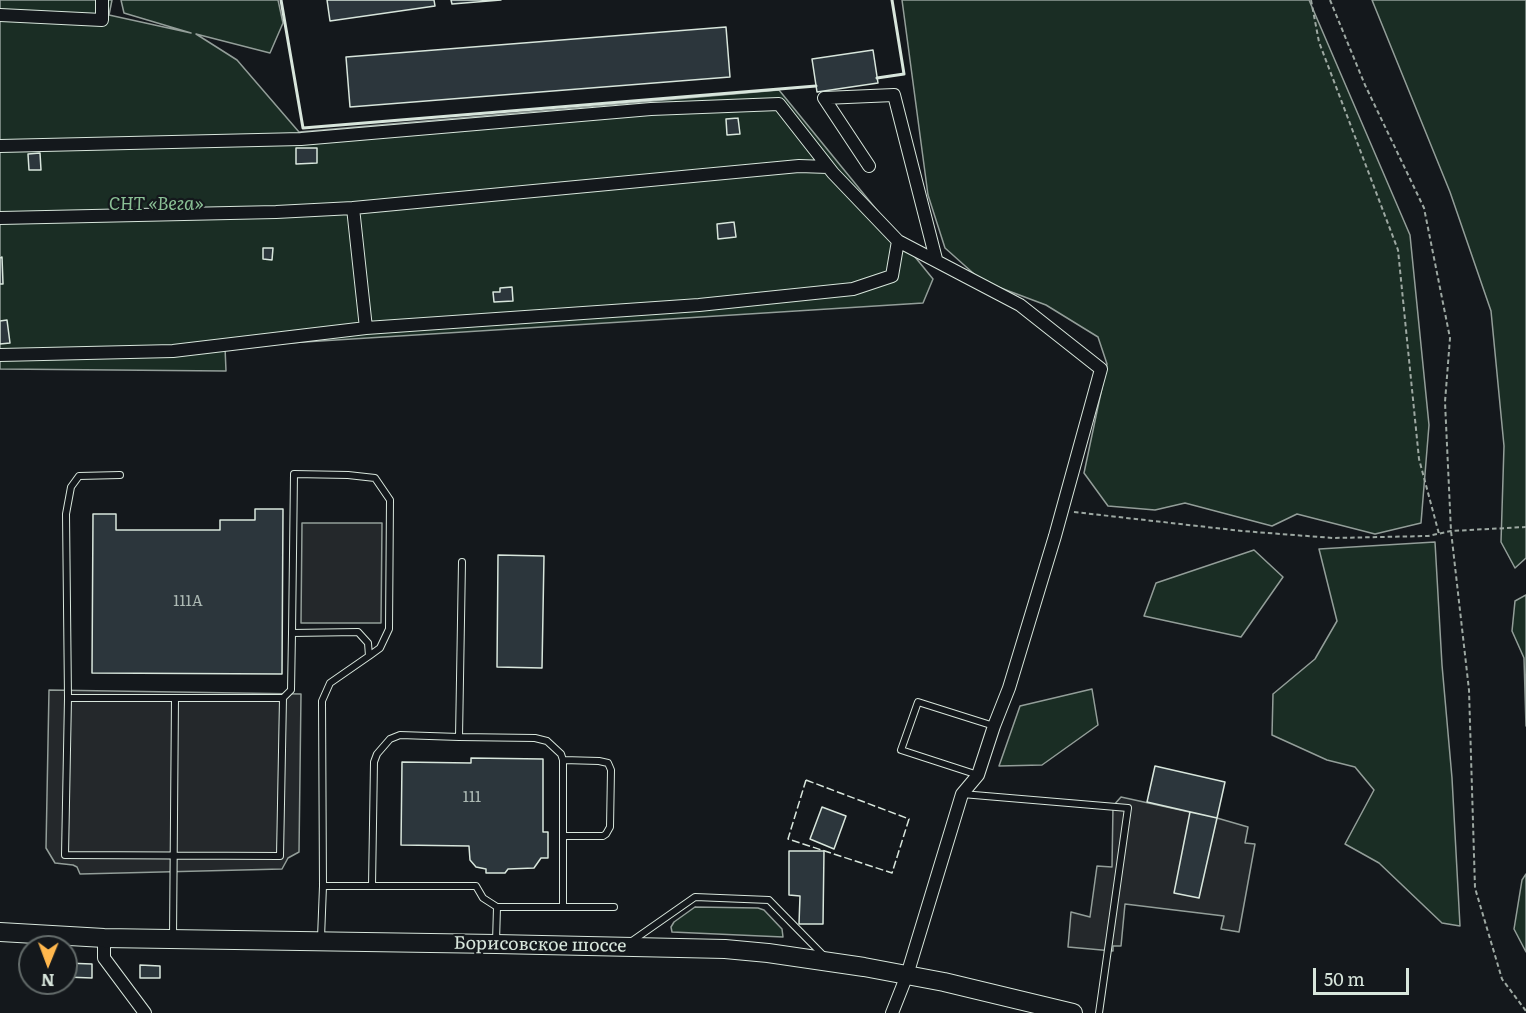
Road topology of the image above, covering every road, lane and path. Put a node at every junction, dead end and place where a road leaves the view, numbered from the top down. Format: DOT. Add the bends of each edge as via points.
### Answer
graph roads {
  1 [pos="102,0"];
  2 [pos="1311,0"];
  3 [pos="1330,0"];
  4 [pos="0,15"];
  5 [pos="0,146"];
  6 [pos="869,166"];
  7 [pos="828,167"];
  8 [pos="353,208"];
  9 [pos="0,219"];
  10 [pos="898,241"];
  11 [pos="936,259"];
  12 [pos="366,328"];
  13 [pos="0,356"];
  14 [pos="120,475"];
  15 [pos="1062,510"];
  16 [pos="1526,527"];
  17 [pos="1451,531"];
  18 [pos="1439,534"];
  19 [pos="462,562"];
  20 [pos="292,633"];
  21 [pos="369,656"];
  22 [pos="68,698"];
  23 [pos="175,698"];
  24 [pos="283,699"];
  25 [pos="994,726"];
  26 [pos="459,737"];
  27 [pos="563,760"];
  28 [pos="978,775"];
  29 [pos="962,794"];
  30 [pos="563,836"];
  31 [pos="174,855"];
  32 [pos="323,886"];
  33 [pos="372,886"];
  34 [pos="496,907"];
  35 [pos="563,907"];
  36 [pos="614,907"];
  37 [pos="0,932"];
  38 [pos="104,938"];
  39 [pos="173,939"];
  40 [pos="321,941"];
  41 [pos="496,944"];
  42 [pos="624,947"];
  43 [pos="829,961"];
  44 [pos="907,975"];
  45 [pos="1526,1011"];
  46 [pos="145,1013"];
  47 [pos="892,1013"];
  48 [pos="1073,1013"];
  49 [pos="1099,1013"];
  1 -- 4 [label="street" via="102,20"];
  2 -- 18 [label="path" via="1318,42 1398,250 1419,459"];
  3 -- 17 [label="path" via="1365,85 1424,208 1450,338 1445,402"];
  5 -- 7 [label="street" via="301,139 651,109 780,104"];
  6 -- 11 [label="street" via="824,98 894,95"];
  7 -- 8 [label="street" via="799,166"];
  7 -- 10 [label="street"];
  8 -- 9 [label="street"];
  8 -- 12 [label="street"];
  10 -- 11 [label="street"];
  10 -- 12 [label="street" via="892,276 853,289 699,305"];
  11 -- 15 [label="street" via="1020,304 1101,369"];
  12 -- 13 [label="street" via="173,351"];
  14 -- 22 [label="lane" via="79,477 71,487 66,514"];
  15 -- 18 [label="path" via="1333,538"];
  15 -- 25 [label="street"];
  16 -- 17 [label="path"];
  17 -- 18 [label="path"];
  17 -- 45 [label="path" via="1469,690 1475,888 1502,979"];
  19 -- 26 [label="lane"];
  20 -- 21 [label="lane" via="358,632 369,643"];
  20 -- 21 [label="lane" via="294,474 375,478 390,500 390,629 381,648"];
  20 -- 24 [label="lane" via="291,690"];
  21 -- 32 [label="lane" via="330,683 322,701"];
  22 -- 23 [label="lane"];
  22 -- 31 [label="lane" via="65,855"];
  23 -- 24 [label="lane"];
  23 -- 31 [label="lane"];
  24 -- 31 [label="lane" via="280,856"];
  25 -- 28 [label="street"];
  25 -- 28 [label="lane" via="918,702 901,750"];
  26 -- 27 [label="lane" via="535,738 555,747"];
  26 -- 33 [label="lane" via="400,735 390,739 377,754"];
  27 -- 30 [label="lane"];
  27 -- 30 [label="lane" via="608,763 611,804 610,827 603,836"];
  28 -- 29 [label="street"];
  29 -- 44 [label="street"];
  29 -- 49 [label="lane" via="1128,808"];
  30 -- 35 [label="lane"];
  31 -- 39 [label="lane"];
  32 -- 33 [label="lane"];
  32 -- 40 [label="lane"];
  33 -- 34 [label="lane" via="476,886 483,898"];
  34 -- 35 [label="lane"];
  34 -- 41 [label="lane"];
  35 -- 36 [label="lane"];
  37 -- 38 [label="main road, Борисовское шоссе"];
  38 -- 39 [label="main road, Борисовское шоссе"];
  38 -- 46 [label="street" via="104,958"];
  39 -- 40 [label="main road, Борисовское шоссе"];
  40 -- 41 [label="main road, Борисовское шоссе"];
  41 -- 42 [label="main road, Борисовское шоссе"];
  42 -- 43 [label="main road, Борисовское шоссе" via="725,950"];
  42 -- 43 [label="lane" via="695,897 769,900"];
  43 -- 44 [label="main road, Борисовское шоссе"];
  44 -- 47 [label="street"];
  44 -- 48 [label="main road, Борисовское шоссе"];
}
